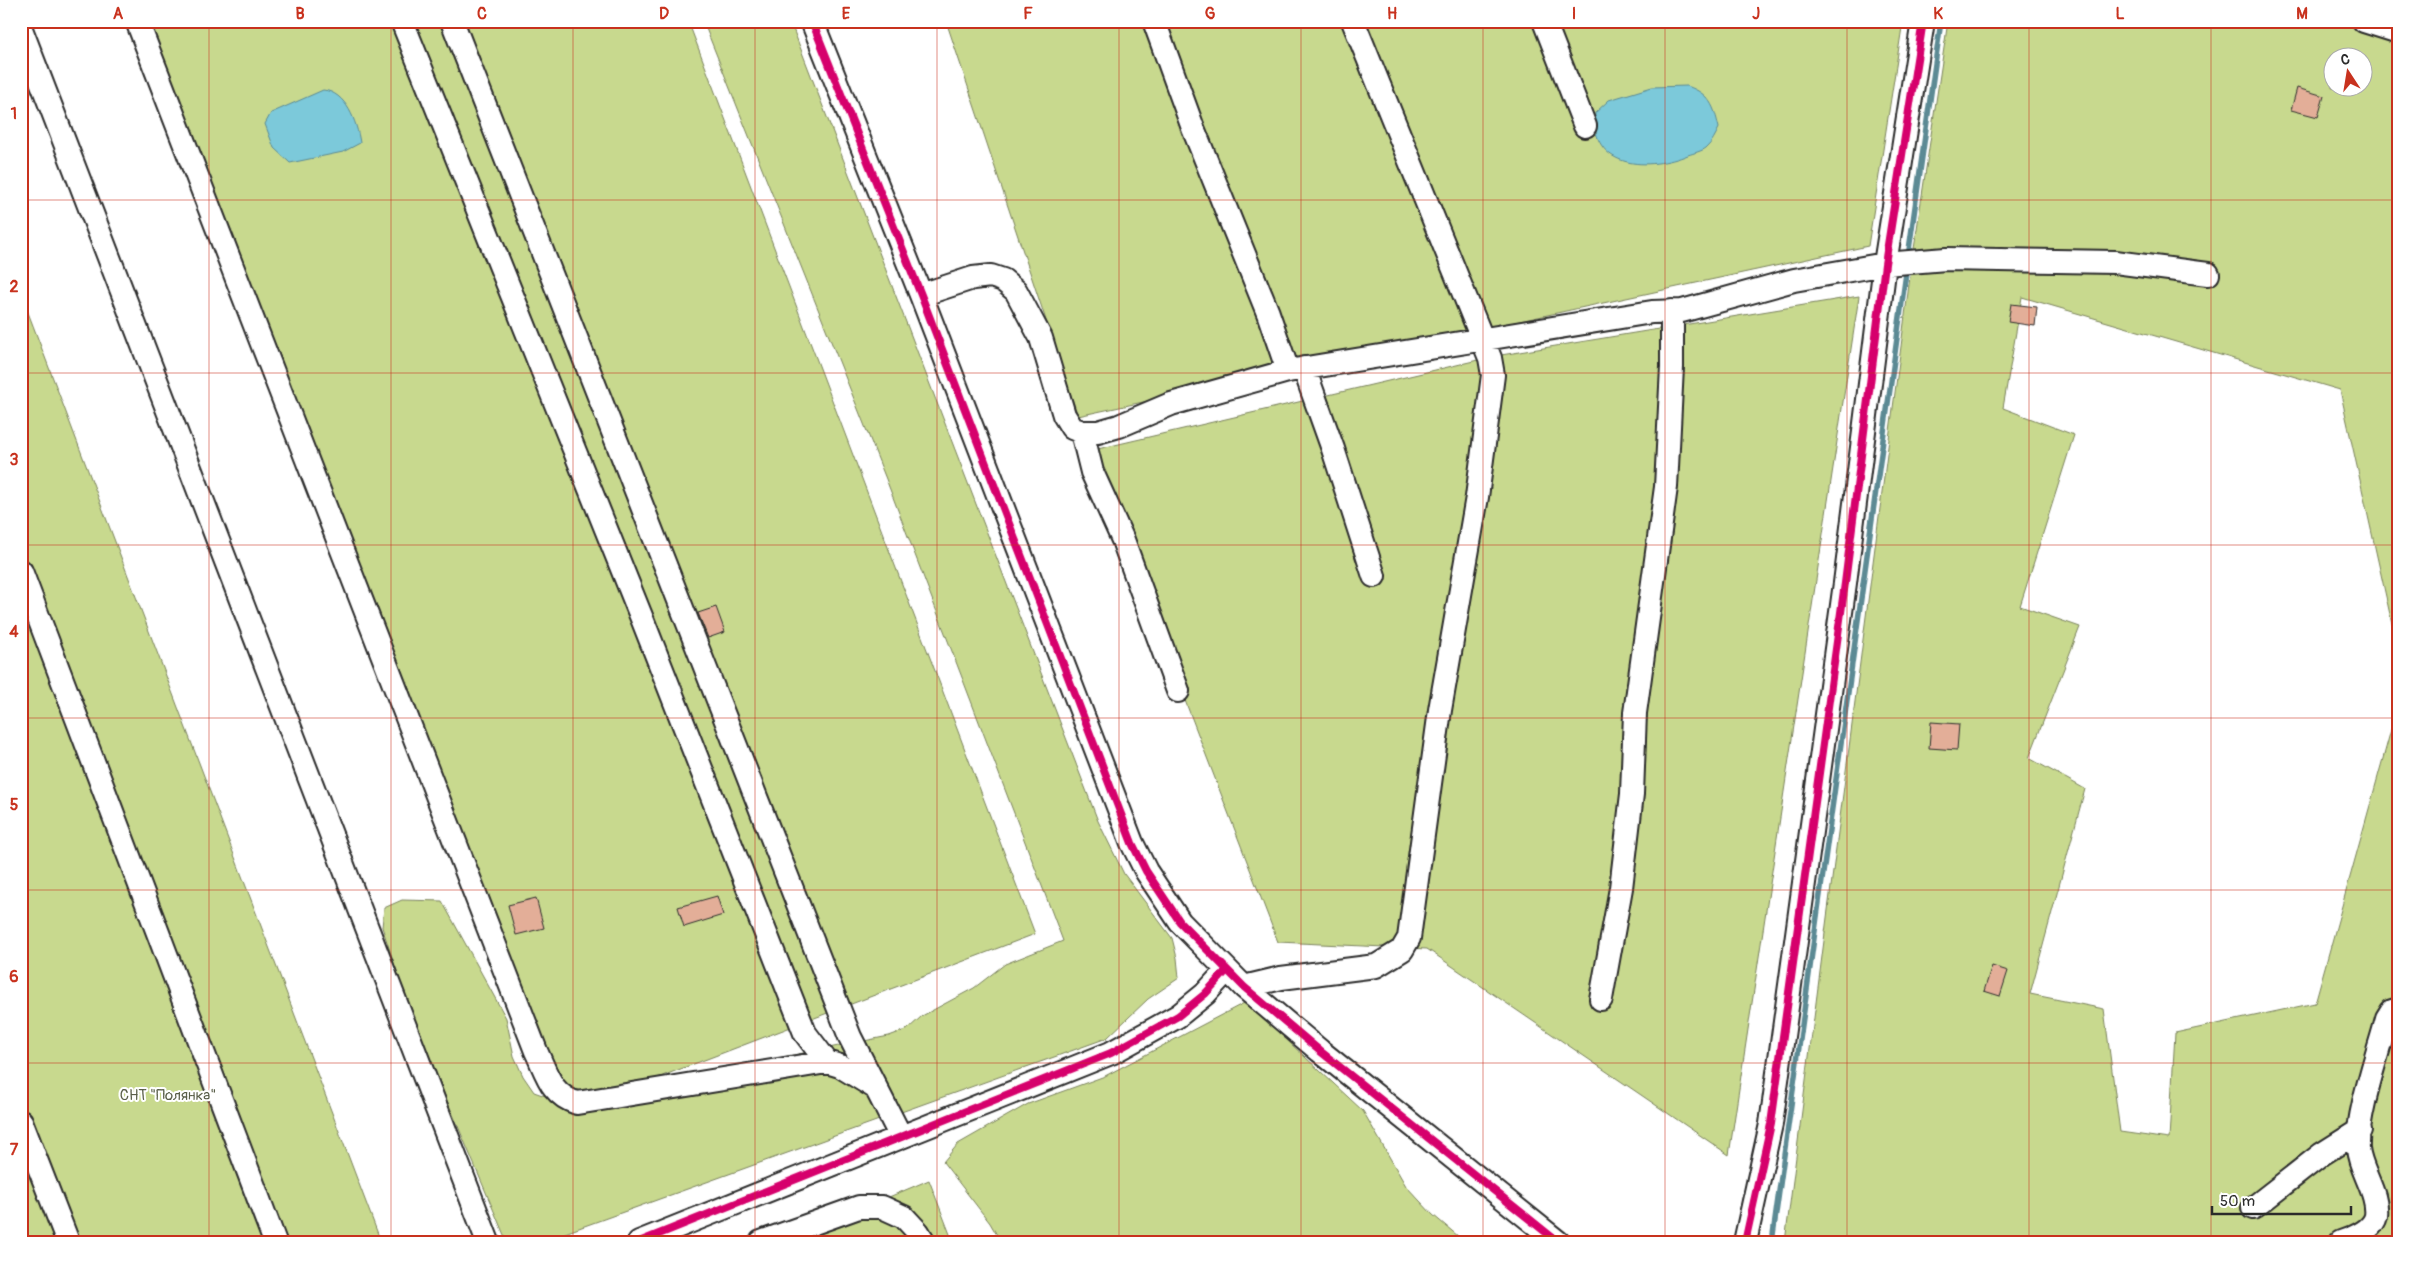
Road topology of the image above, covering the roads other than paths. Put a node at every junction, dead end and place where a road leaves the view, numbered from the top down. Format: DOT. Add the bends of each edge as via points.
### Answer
graph roads {
  1 [pos="137,21"];
  2 [pos="402,21"];
  3 [pos="452,21"];
  4 [pos="812,21"];
  5 [pos="1154,21"];
  6 [pos="1353,21"];
  7 [pos="1544,21"];
  8 [pos="1923,21"];
  9 [pos="2364,21"];
  10 [pos="21,29"];
  11 [pos="2399,32"];
  12 [pos="1585,126"];
  13 [pos="1890,264"];
  14 [pos="2208,274"];
  15 [pos="921,295"];
  16 [pos="1672,311"];
  17 [pos="1482,340"];
  18 [pos="1296,369"];
  19 [pos="1082,432"];
  20 [pos="21,571"];
  21 [pos="1374,576"];
  22 [pos="1178,691"];
  23 [pos="1227,970"];
  24 [pos="1244,986"];
  25 [pos="1601,999"];
  26 [pos="2399,1009"];
  27 [pos="828,1062"];
  28 [pos="876,1088"];
  29 [pos="21,1121"];
  30 [pos="2360,1130"];
  31 [pos="901,1137"];
  32 [pos="2253,1208"];
  33 [pos="68,1242"];
  34 [pos="275,1242"];
  35 [pos="488,1242"];
  36 [pos="639,1242"];
  37 [pos="761,1242"];
  38 [pos="924,1242"];
  39 [pos="1558,1242"];
  40 [pos="1745,1242"];
  41 [pos="2340,1242"];
  1 -- 27 [label="street" via="536,1051 554,1088 564,1099 577,1104"];
  2 -- 27 [label="street" via="805,1033"];
  3 -- 28 [label="street" via="850,1037"];
  4 -- 15 [label="street"];
  5 -- 18 [label="street" via="1193,128 1268,313"];
  6 -- 17 [label="street"];
  7 -- 12 [label="street"];
  8 -- 13 [label="street"];
  9 -- 11 [label="street"];
  10 -- 35 [label="street"];
  13 -- 14 [label="street" via="1946,259 2115,262"];
  13 -- 16 [label="street" via="1794,280"];
  13 -- 40 [label="street" via="1771,1124"];
  15 -- 19 [label="street" via="973,278 990,276 1003,280 1016,291 1041,338 1064,415 1072,428"];
  15 -- 23 [label="street" via="1132,843 1146,871 1180,922"];
  16 -- 17 [label="street"];
  16 -- 25 [label="street" via="1666,486 1635,713 1632,794 1621,888"];
  17 -- 18 [label="street"];
  17 -- 24 [label="street" via="1493,375 1477,497 1440,710 1409,938 1402,950 1376,966"];
  18 -- 19 [label="street" via="1171,404 1119,426 1098,432"];
  18 -- 21 [label="street" via="1333,449"];
  19 -- 22 [label="street" via="1092,472 1123,540"];
  20 -- 34 [label="street"];
  23 -- 24 [label="street"];
  23 -- 31 [label="street" via="1178,1016 1111,1053"];
  24 -- 39 [label="street"];
  26 -- 30 [label="street" via="2392,1011 2387,1019"];
  27 -- 28 [label="street"];
  28 -- 31 [label="street"];
  29 -- 33 [label="street"];
  30 -- 32 [label="street" via="2322,1154"];
  30 -- 41 [label="street" via="2358,1151 2376,1207 2376,1217 2370,1227"];
  31 -- 36 [label="street"];
  37 -- 38 [label="street" via="859,1207 882,1207 904,1217"];
}
